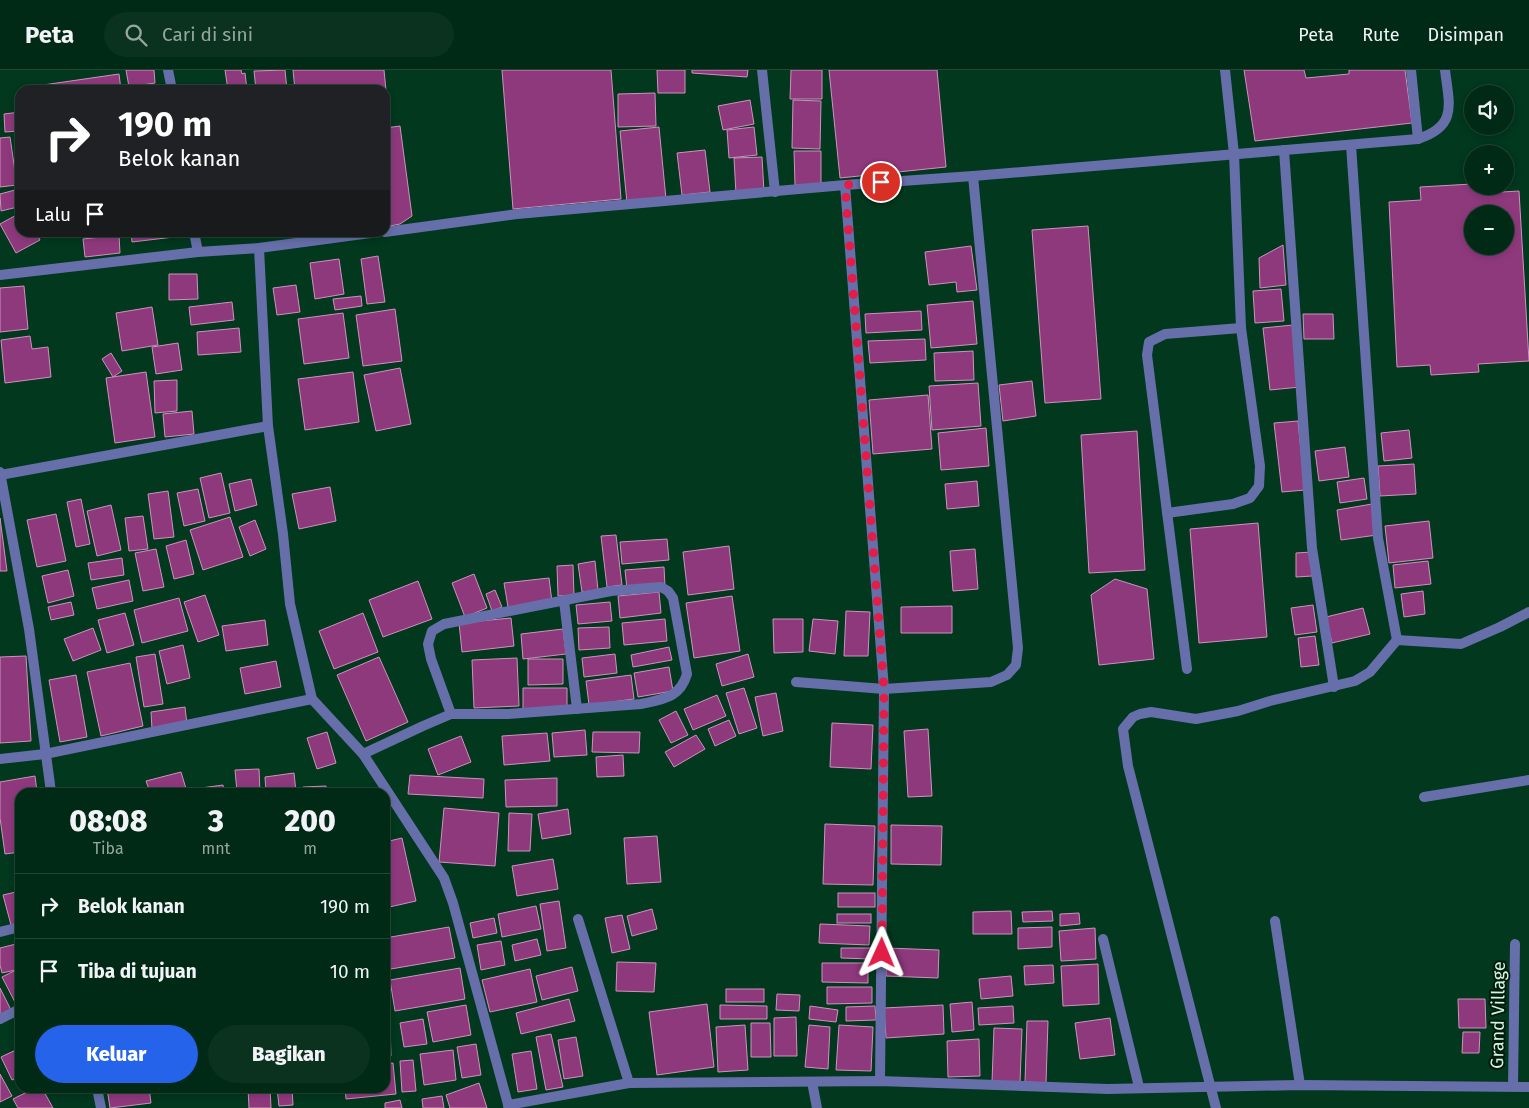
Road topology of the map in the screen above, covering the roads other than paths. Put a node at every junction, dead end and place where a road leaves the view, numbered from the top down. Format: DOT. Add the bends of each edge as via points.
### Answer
graph roads {
  1 [pos="168,70"];
  2 [pos="762,70"];
  3 [pos="1225,70"];
  4 [pos="1411,70"];
  5 [pos="1445,70"];
  6 [pos="171,85"];
  7 [pos="1418,139"];
  8 [pos="1351,145"];
  9 [pos="1284,150"];
  10 [pos="1234,154"];
  11 [pos="973,176"];
  12 [pos="845,185"];
  13 [pos="775,192"];
  14 [pos="390,231"];
  15 [pos="195,237"];
  16 [pos="340,237"];
  17 [pos="258,248"];
  18 [pos="198,252"];
  19 [pos="0,275"];
  20 [pos="1242,328"];
  21 [pos="268,426"];
  22 [pos="0,474"];
  23 [pos="1167,513"];
  24 [pos="564,601"];
  25 [pos="1529,612"];
  26 [pos="1397,640"];
  27 [pos="1187,669"];
  28 [pos="796,682"];
  29 [pos="1334,688"];
  30 [pos="884,689"];
  31 [pos="312,699"];
  32 [pos="577,709"];
  33 [pos="451,714"];
  34 [pos="45,754"];
  35 [pos="363,754"];
  36 [pos="0,759"];
  37 [pos="1529,780"];
  38 [pos="50,788"];
  39 [pos="385,788"];
  40 [pos="390,795"];
  41 [pos="1424,797"];
  42 [pos="578,919"];
  43 [pos="1275,921"];
  44 [pos="15,928"];
  45 [pos="0,932"];
  46 [pos="1103,939"];
  47 [pos="1515,944"];
  48 [pos="15,1012"];
  49 [pos="0,1019"];
  50 [pos="880,1081"];
  51 [pos="812,1082"];
  52 [pos="629,1083"];
  53 [pos="1300,1085"];
  54 [pos="1211,1086"];
  55 [pos="1513,1086"];
  56 [pos="1139,1087"];
  57 [pos="1529,1087"];
  58 [pos="98,1093"];
  59 [pos="508,1107"];
  60 [pos="101,1108"];
  61 [pos="816,1108"];
  62 [pos="1216,1108"];
  1 -- 6 [label="street"];
  2 -- 13 [label="street"];
  3 -- 10 [label="street"];
  4 -- 7 [label="street"];
  5 -- 7 [label="street" via="1449,107 1444,125"];
  7 -- 8 [label="street"];
  8 -- 9 [label="street"];
  8 -- 26 [label="street" via="1378,538"];
  9 -- 10 [label="street"];
  9 -- 29 [label="street" via="1312,548"];
  10 -- 11 [label="street"];
  10 -- 20 [label="street"];
  11 -- 12 [label="street"];
  11 -- 30 [label="street" via="1018,648 1016,665 1008,675 991,682"];
  12 -- 13 [label="street"];
  12 -- 30 [label="street"];
  13 -- 14 [label="street" via="517,214"];
  15 -- 18 [label="street"];
  16 -- 17 [label="street"];
  17 -- 18 [label="street"];
  17 -- 21 [label="street"];
  18 -- 19 [label="street"];
  20 -- 23 [label="street" via="1260,466 1259,486 1250,498 1233,504"];
  20 -- 23 [label="street" via="1165,334 1149,342 1147,355"];
  21 -- 22 [label="street"];
  21 -- 31 [label="street" via="290,604"];
  22 -- 34 [label="street" via="29,629"];
  23 -- 27 [label="street"];
  24 -- 32 [label="street"];
  24 -- 32 [label="street" via="611,591 661,587 668,591 673,598 687,674 679,691 662,699 641,704"];
  24 -- 33 [label="street" via="444,624 432,631 428,644 431,659"];
  25 -- 26 [label="street" via="1461,644"];
  26 -- 29 [label="street" via="1370,672 1355,682"];
  28 -- 30 [label="street"];
  29 -- 54 [label="street" via="1196,719 1151,712 1140,714 1123,729 1128,766"];
  30 -- 50 [label="street"];
  31 -- 34 [label="street"];
  31 -- 35 [label="street"];
  32 -- 33 [label="street"];
  33 -- 35 [label="street"];
  34 -- 36 [label="street"];
  34 -- 38 [label="street"];
  35 -- 39 [label="street"];
  37 -- 41 [label="street"];
  40 -- 59 [label="street" via="449,889"];
  42 -- 52 [label="street"];
  43 -- 53 [label="street"];
  44 -- 45 [label="street"];
  46 -- 56 [label="street"];
  47 -- 55 [label="street, Grand Village"];
  48 -- 49 [label="street"];
  50 -- 51 [label="street"];
  50 -- 56 [label="street"];
  51 -- 52 [label="street"];
  51 -- 61 [label="street"];
  52 -- 59 [label="street"];
  53 -- 54 [label="street"];
  53 -- 55 [label="street"];
  54 -- 56 [label="street"];
  54 -- 62 [label="street"];
  55 -- 57 [label="street"];
  58 -- 60 [label="street"];
}
